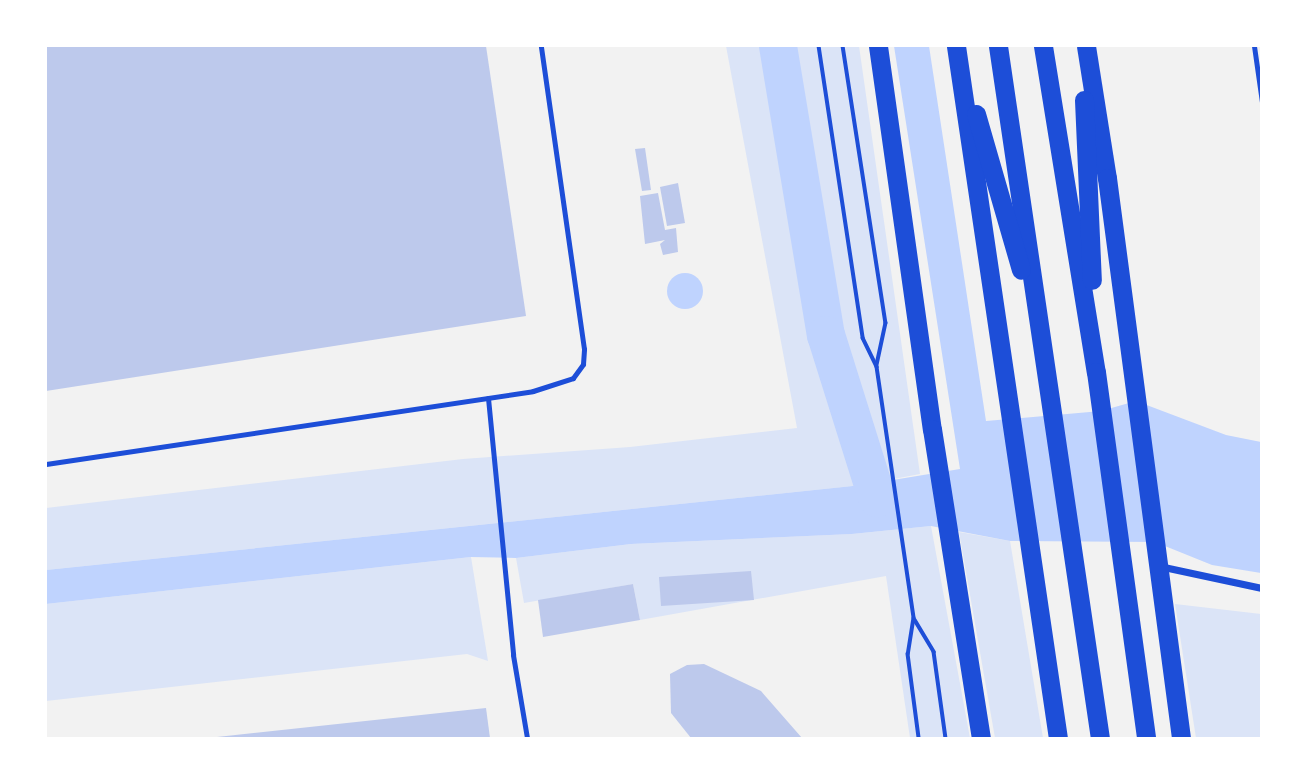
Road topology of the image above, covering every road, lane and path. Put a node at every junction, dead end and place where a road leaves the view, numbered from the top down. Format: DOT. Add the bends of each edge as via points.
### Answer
graph roads {
  1 [pos="541,46"];
  2 [pos="819,46"];
  3 [pos="844,46"];
  4 [pos="878,46"];
  5 [pos="956,46"];
  6 [pos="998,46"];
  7 [pos="1043,46"];
  8 [pos="1084,46"];
  9 [pos="1254,46"];
  10 [pos="1262,102"];
  11 [pos="1042,343"];
  12 [pos="877,367"];
  13 [pos="1096,372"];
  14 [pos="488,398"];
  15 [pos="46,464"];
  16 [pos="1158,566"];
  17 [pos="1262,588"];
  18 [pos="914,618"];
  19 [pos="527,738"];
  20 [pos="919,738"];
  21 [pos="946,738"];
  22 [pos="981,738"];
  23 [pos="1058,738"];
  24 [pos="1100,738"];
  25 [pos="1146,738"];
  26 [pos="1181,738"];
  1 -- 14 [label="lane" via="583,364 557,386"];
  2 -- 12 [label="path" via="863,338"];
  3 -- 12 [label="path" via="886,323"];
  4 -- 22 [label="highway"];
  5 -- 11 [label="highway"];
  5 -- 23 [label="highway"];
  6 -- 11 [label="highway"];
  7 -- 13 [label="highway"];
  8 -- 13 [label="highway"];
  8 -- 16 [label="highway" via="1107,178"];
  9 -- 10 [label="lane"];
  11 -- 24 [label="highway"];
  12 -- 18 [label="path"];
  13 -- 25 [label="highway"];
  14 -- 15 [label="lane"];
  14 -- 19 [label="lane" via="510,621"];
  16 -- 17 [label="street"];
  16 -- 26 [label="highway"];
  18 -- 20 [label="path" via="908,654"];
  18 -- 21 [label="path" via="934,652"];
}
